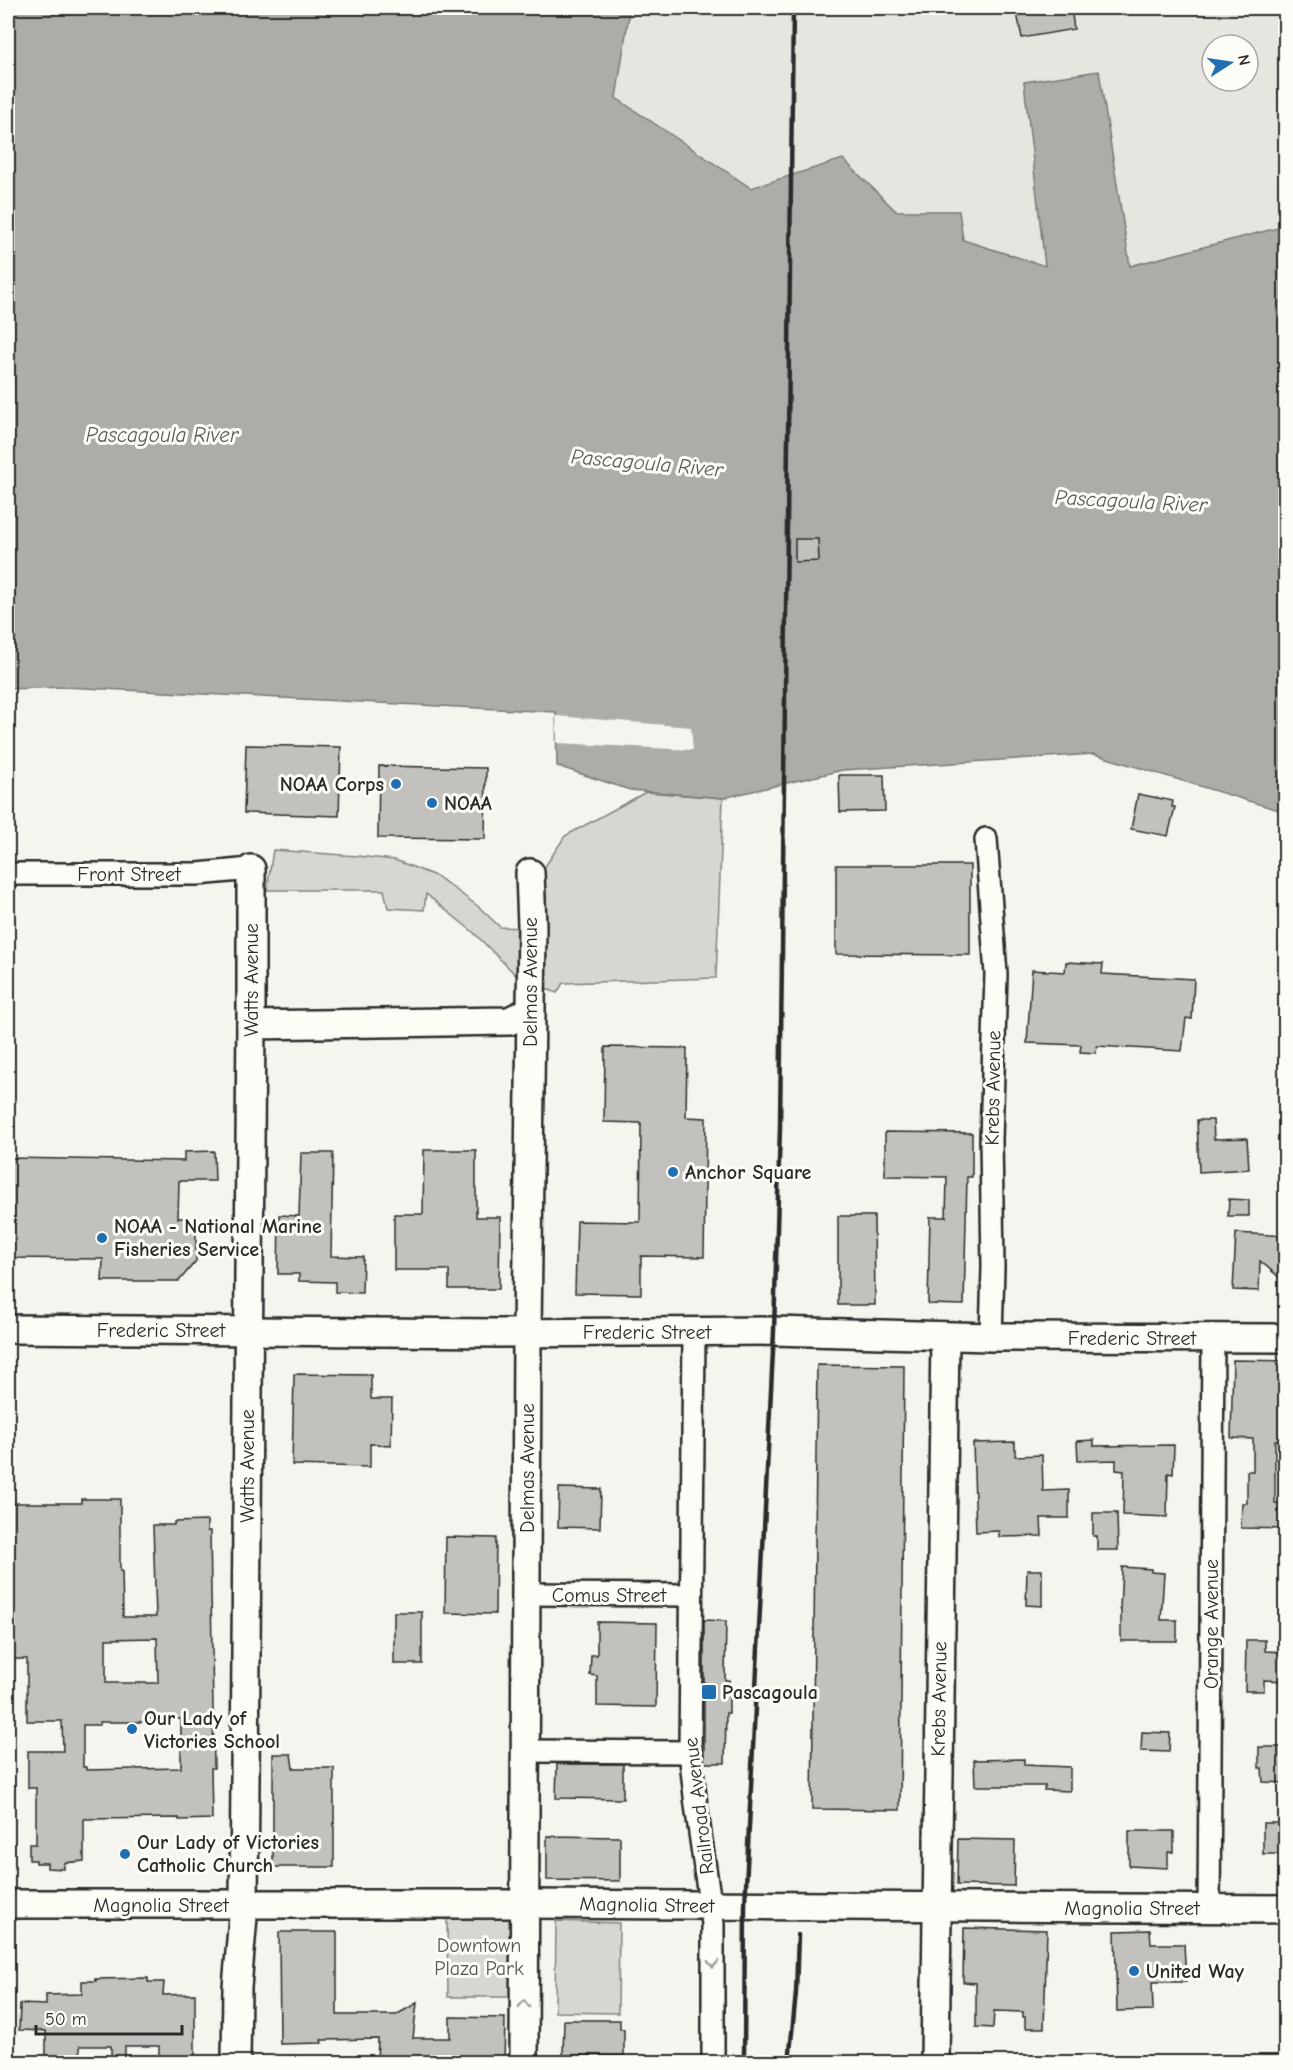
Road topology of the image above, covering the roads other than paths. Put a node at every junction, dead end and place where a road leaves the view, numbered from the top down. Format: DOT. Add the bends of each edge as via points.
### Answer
graph roads {
  1 [pos="986,839"];
  2 [pos="251,869"];
  3 [pos="530,873"];
  4 [pos="8,874"];
  5 [pos="530,1011"];
  6 [pos="251,1025"];
  7 [pos="8,1329"];
  8 [pos="248,1330"];
  9 [pos="527,1333"];
  10 [pos="694,1333"];
  11 [pos="945,1336"];
  12 [pos="991,1337"];
  13 [pos="1213,1338"];
  14 [pos="1286,1338"];
  15 [pos="526,1594"];
  16 [pos="691,1595"];
  17 [pos="526,1751"];
  18 [pos="690,1752"];
  19 [pos="8,1904"];
  20 [pos="525,1904"];
  21 [pos="244,1905"];
  22 [pos="712,1906"];
  23 [pos="936,1907"];
  24 [pos="1209,1909"];
  25 [pos="1286,1909"];
  26 [pos="236,2062"];
  27 [pos="524,2062"];
  28 [pos="713,2062"];
  29 [pos="935,2062"];
  1 -- 12 [label="street, Krebs Avenue" via="996,975"];
  2 -- 4 [label="street, Front Street" via="198,874"];
  2 -- 6 [label="street, Watts Avenue"];
  3 -- 5 [label="street, Delmas Avenue"];
  5 -- 6 [label="street" via="509,1021"];
  5 -- 9 [label="street, Delmas Avenue"];
  6 -- 8 [label="street, Watts Avenue"];
  7 -- 8 [label="street, Frederic Street"];
  8 -- 9 [label="street, Frederic Street"];
  8 -- 21 [label="street, Watts Avenue"];
  9 -- 10 [label="street, Frederic Street"];
  9 -- 15 [label="street, Delmas Avenue"];
  10 -- 11 [label="street, Frederic Street"];
  10 -- 16 [label="street, Railroad Avenue"];
  11 -- 12 [label="street, Frederic Street"];
  11 -- 23 [label="street, Krebs Avenue"];
  12 -- 13 [label="street, Frederic Street"];
  13 -- 14 [label="street, Frederic Street"];
  13 -- 24 [label="street, Orange Avenue"];
  15 -- 16 [label="street, Comus Street"];
  15 -- 17 [label="street, Delmas Avenue"];
  16 -- 18 [label="street, Railroad Avenue"];
  17 -- 18 [label="street"];
  17 -- 20 [label="street, Delmas Avenue"];
  18 -- 22 [label="street, Railroad Avenue"];
  19 -- 21 [label="street, Magnolia Street"];
  20 -- 21 [label="street, Magnolia Street"];
  20 -- 22 [label="street, Magnolia Street"];
  27 -- 20 [label="street, Delmas Avenue, one-way"];
  21 -- 26 [label="street, Watts Avenue"];
  22 -- 23 [label="street, Magnolia Street"];
  22 -- 28 [label="street, Railroad Avenue, one-way"];
  23 -- 24 [label="street, Magnolia Street"];
  23 -- 29 [label="street, Krebs Avenue"];
  24 -- 25 [label="street, Magnolia Street"];
}
